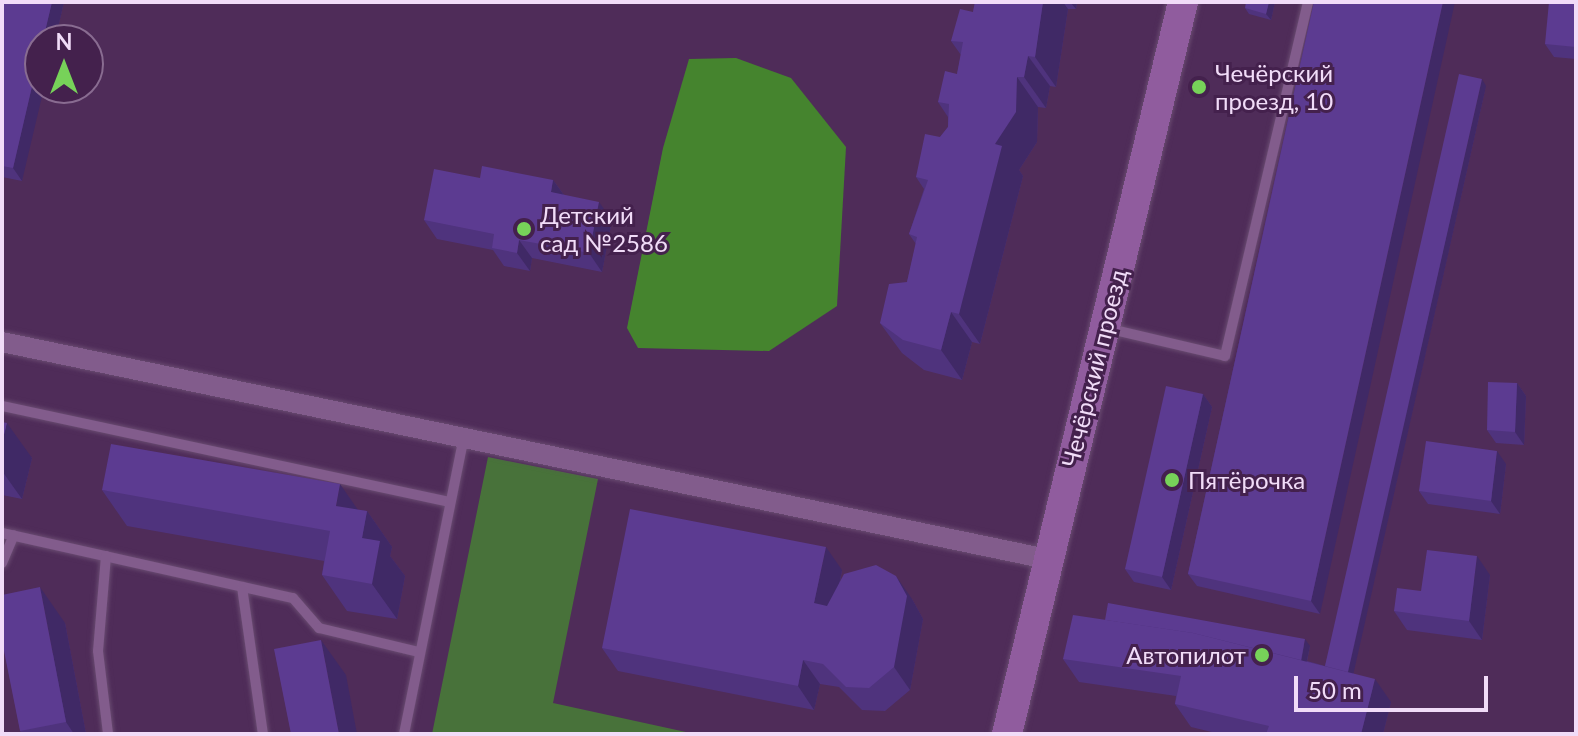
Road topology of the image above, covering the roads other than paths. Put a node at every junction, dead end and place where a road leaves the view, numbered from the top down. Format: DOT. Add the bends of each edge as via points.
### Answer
graph roads {
  1 [pos="1183,2"];
  2 [pos="1308,2"];
  3 [pos="1103,328"];
  4 [pos="2,342"];
  5 [pos="2,406"];
  6 [pos="464,437"];
  7 [pos="449,502"];
  8 [pos="2,533"];
  9 [pos="14,535"];
  10 [pos="106,556"];
  11 [pos="1047,559"];
  12 [pos="2,563"];
  13 [pos="242,587"];
  14 [pos="418,652"];
  15 [pos="108,734"];
  16 [pos="263,734"];
  17 [pos="404,734"];
  18 [pos="1007,734"];
  1 -- 3 [label="main road, Чечёрский проезд"];
  2 -- 3 [label="lane" via="1225,356"];
  3 -- 11 [label="main road, Чечёрский проезд"];
  4 -- 6 [label="street"];
  5 -- 7 [label="lane"];
  6 -- 7 [label="lane"];
  6 -- 11 [label="street"];
  7 -- 14 [label="lane"];
  8 -- 9 [label="lane"];
  9 -- 10 [label="lane"];
  9 -- 12 [label="lane"];
  10 -- 13 [label="lane"];
  10 -- 15 [label="lane" via="98,651"];
  11 -- 18 [label="main road, Чечёрский проезд"];
  13 -- 14 [label="lane" via="293,598 319,628"];
  13 -- 16 [label="lane"];
  14 -- 17 [label="lane"];
}
